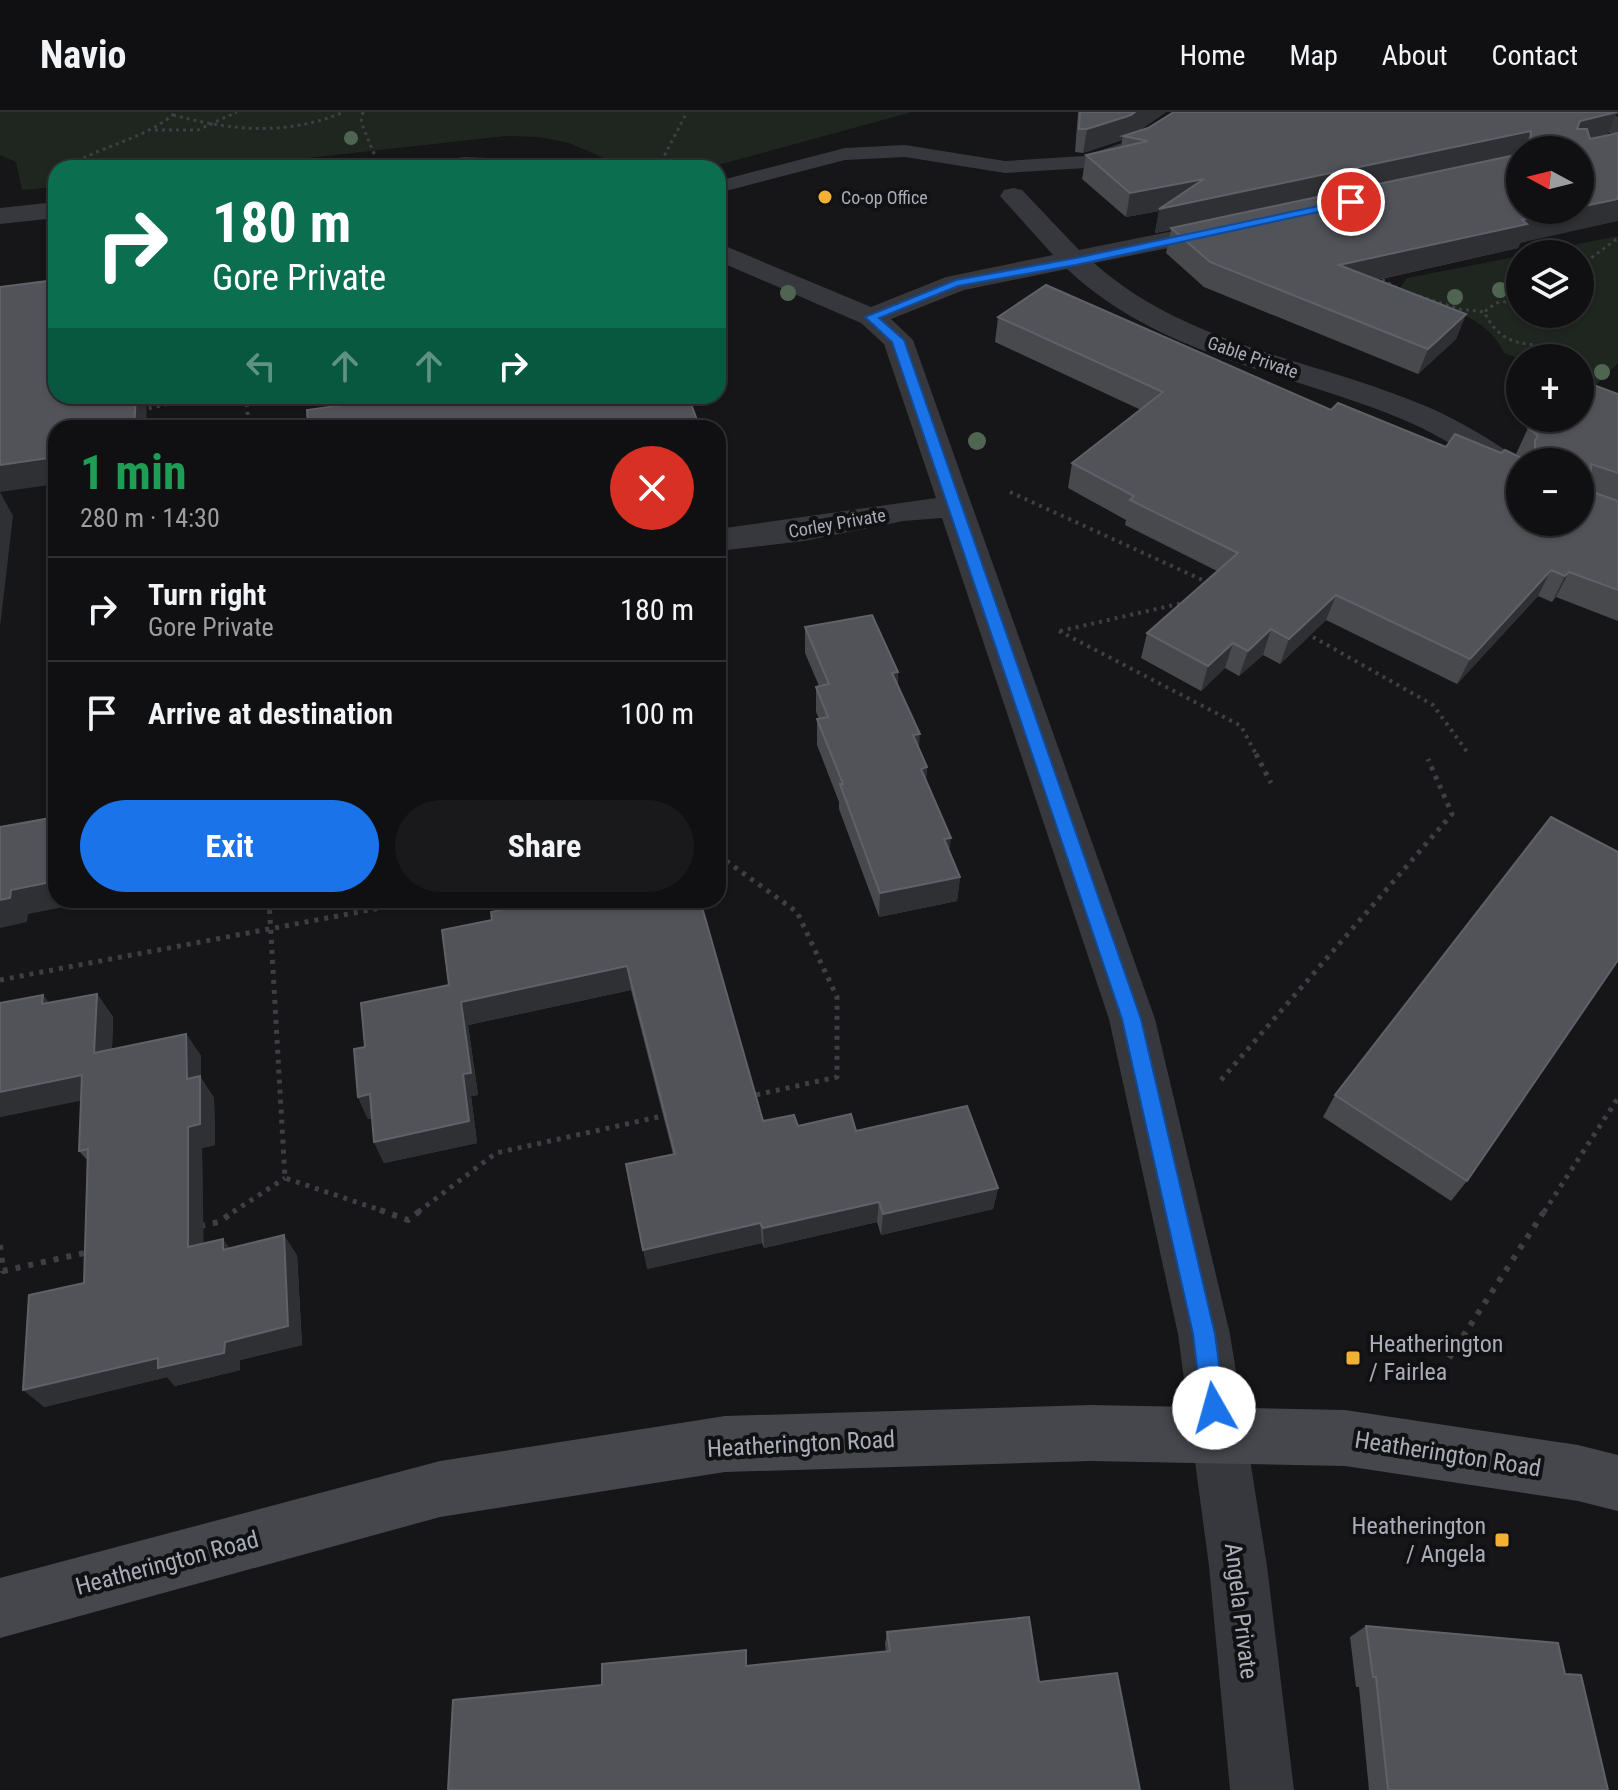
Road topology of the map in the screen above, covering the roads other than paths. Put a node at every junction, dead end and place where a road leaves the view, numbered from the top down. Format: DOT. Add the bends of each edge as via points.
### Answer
graph roads {
  1 [pos="1180,112"];
  2 [pos="1593,112"];
  3 [pos="1614,140"];
  4 [pos="726,185"];
  5 [pos="1013,196"];
  6 [pos="48,211"];
  7 [pos="0,216"];
  8 [pos="1252,223"];
  9 [pos="726,254"];
  10 [pos="1076,261"];
  11 [pos="871,317"];
  12 [pos="1506,465"];
  13 [pos="957,507"];
  14 [pos="726,539"];
  15 [pos="1217,1433"];
  16 [pos="1618,1483"];
  17 [pos="0,1608"];
  18 [pos="1262,1790"];
  1 -- 4 [label="lane" via="1176,120 1135,145 1086,162 1005,167 905,151 845,154"];
  2 -- 3 [label="street"];
  5 -- 10 [label="street, Gable Private"];
  6 -- 7 [label="street"];
  8 -- 10 [label="street"];
  9 -- 11 [label="street"];
  10 -- 11 [label="street" via="956,283"];
  10 -- 12 [label="street, Gable Private" via="1124,301 1199,338 1415,413"];
  11 -- 13 [label="street, Angela Private" via="898,340"];
  13 -- 14 [label="street, Corley Private"];
  13 -- 15 [label="street, Angela Private" via="1132,1019 1204,1334"];
  15 -- 16 [label="street, Heatherington Road" via="1345,1438"];
  15 -- 17 [label="street, Heatherington Road" via="725,1444 440,1489"];
  15 -- 18 [label="street, Angela Private" via="1238,1566"];
}
